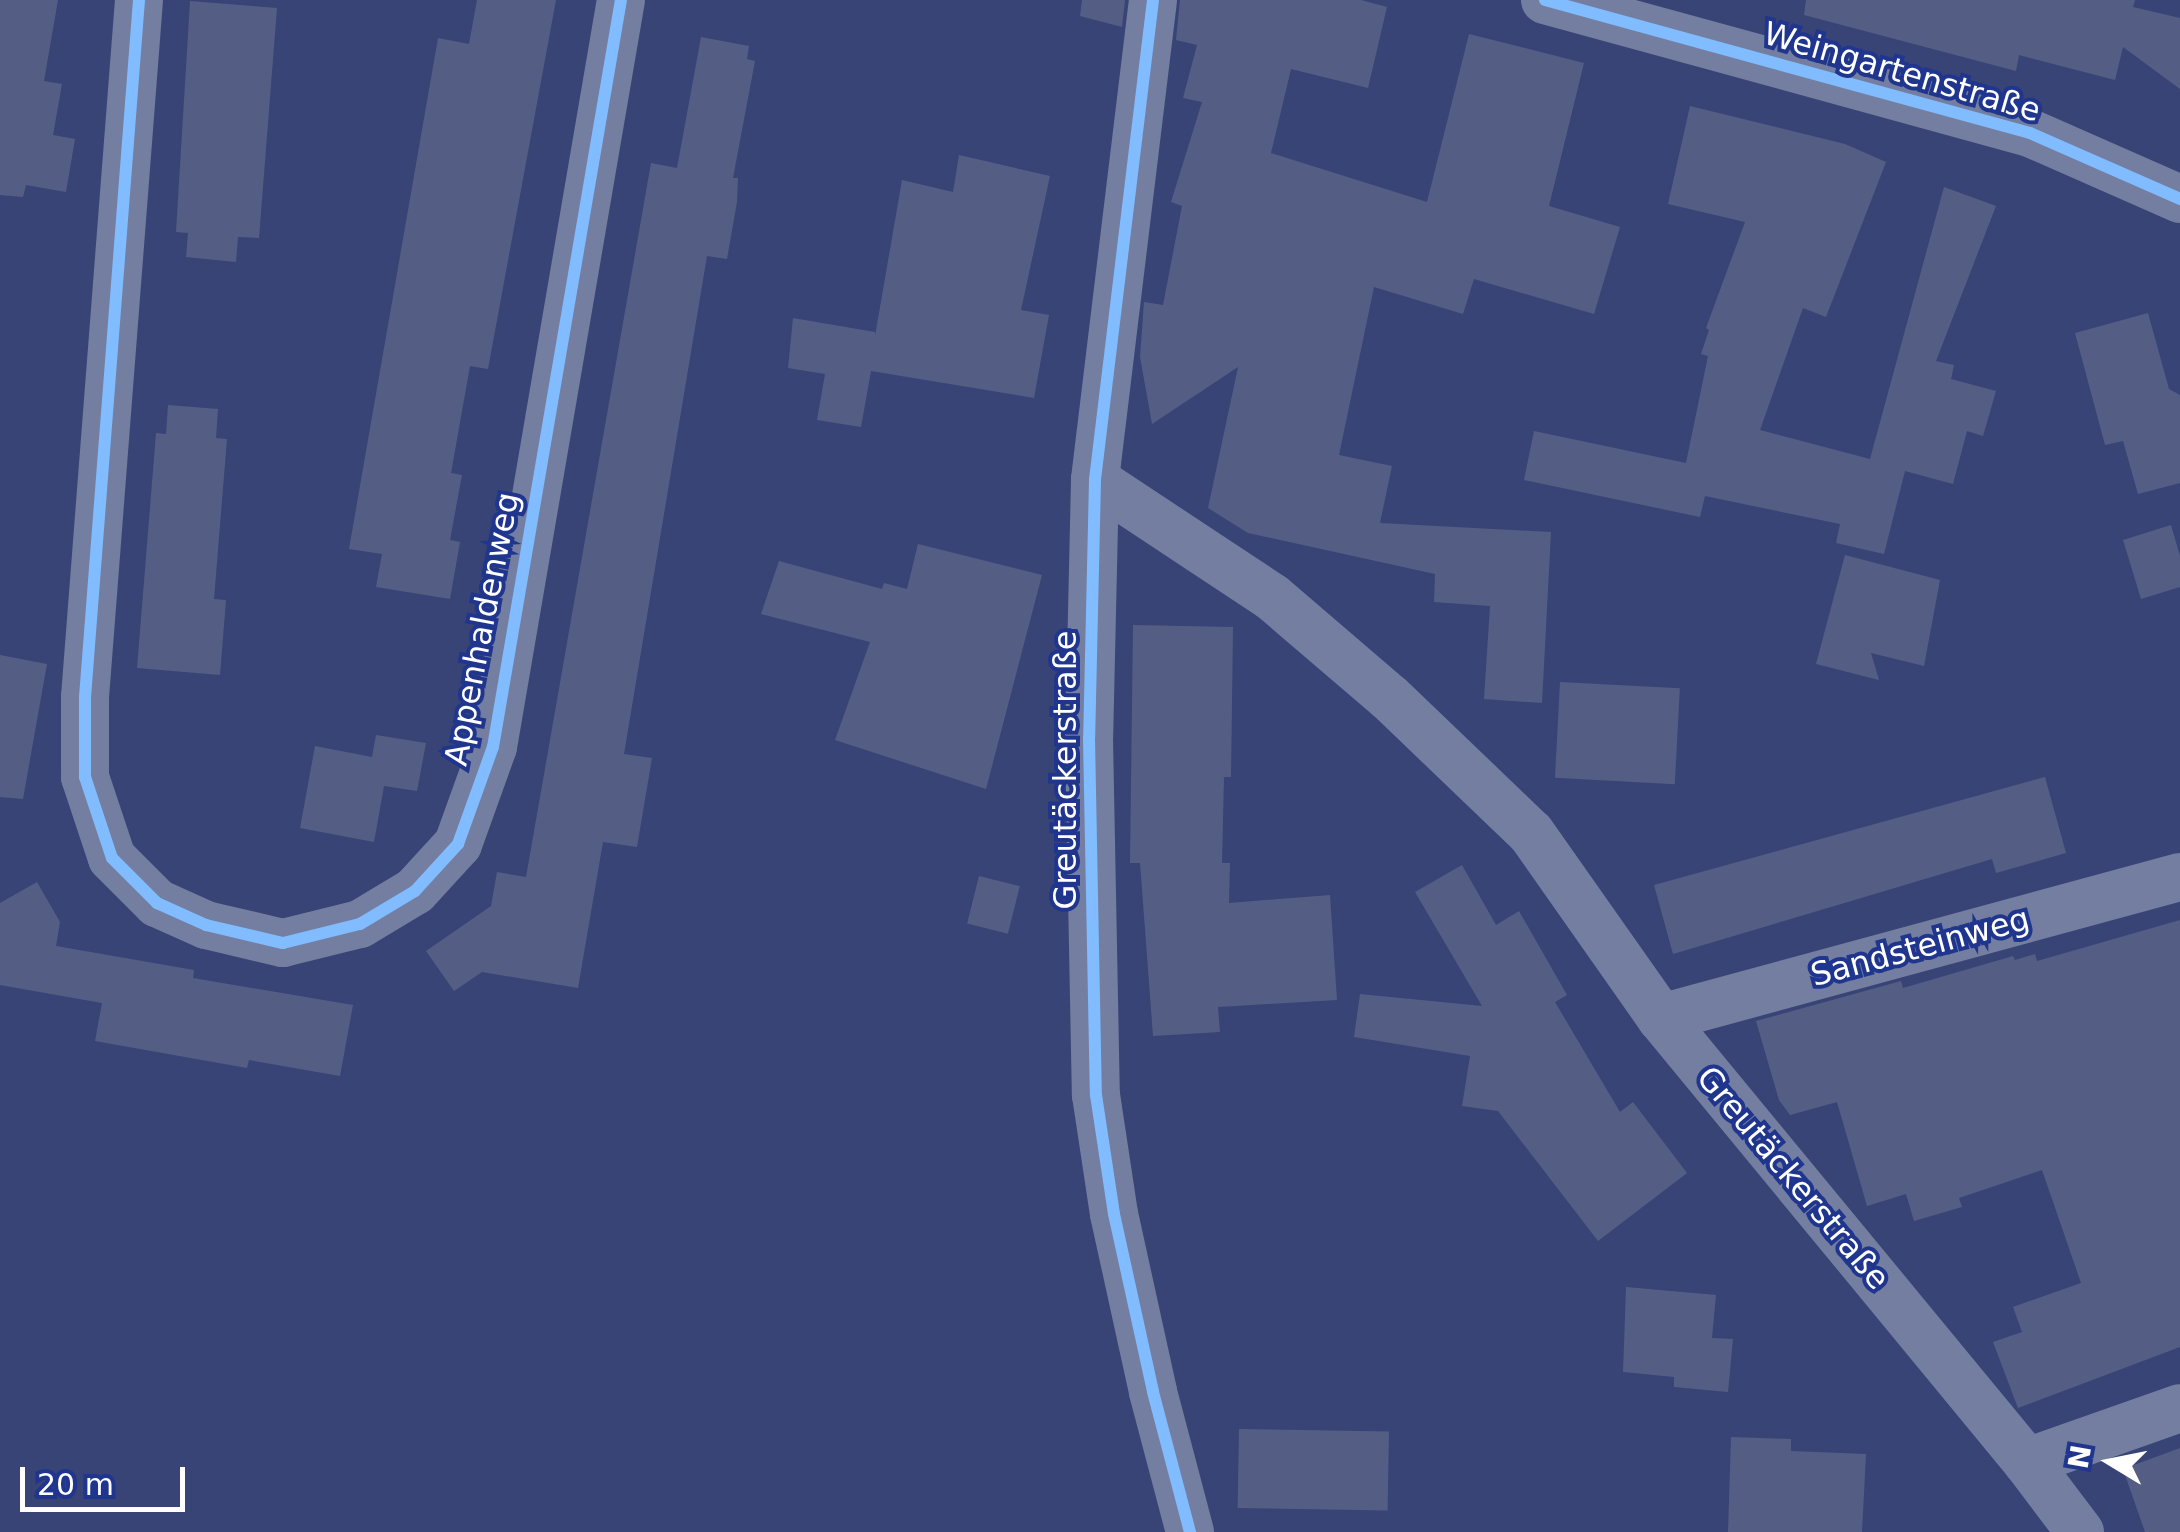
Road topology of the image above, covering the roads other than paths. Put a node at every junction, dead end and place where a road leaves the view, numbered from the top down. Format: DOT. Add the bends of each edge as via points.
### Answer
graph roads {
  1 [pos="138,0"];
  2 [pos="621,0"];
  3 [pos="1153,0"];
  4 [pos="1545,0"];
  5 [pos="2180,199"];
  6 [pos="1095,480"];
  7 [pos="2180,877"];
  8 [pos="1661,1018"];
  9 [pos="2180,1408"];
  10 [pos="2028,1462"];
  11 [pos="1190,1532"];
  12 [pos="2080,1532"];
  1 -- 2 [label="street, Appenhaldenweg" via="86,697 86,777 112,858 157,904 206,925 283,943 360,924 416,890 458,844 488,764"];
  3 -- 6 [label="street, Greutäckerstraße"];
  4 -- 5 [label="street, Weingartenstraße" via="2030,134"];
  6 -- 8 [label="street, Greutäckerstraße" via="1272,597 1531,832"];
  6 -- 11 [label="street, Greutäckerstraße" via="1089,738 1096,1095 1114,1214"];
  7 -- 8 [label="street, Sandsteinweg"];
  8 -- 10 [label="street, Greutäckerstraße"];
  9 -- 10 [label="street"];
  10 -- 12 [label="street, Greutäckerstraße"];
}
